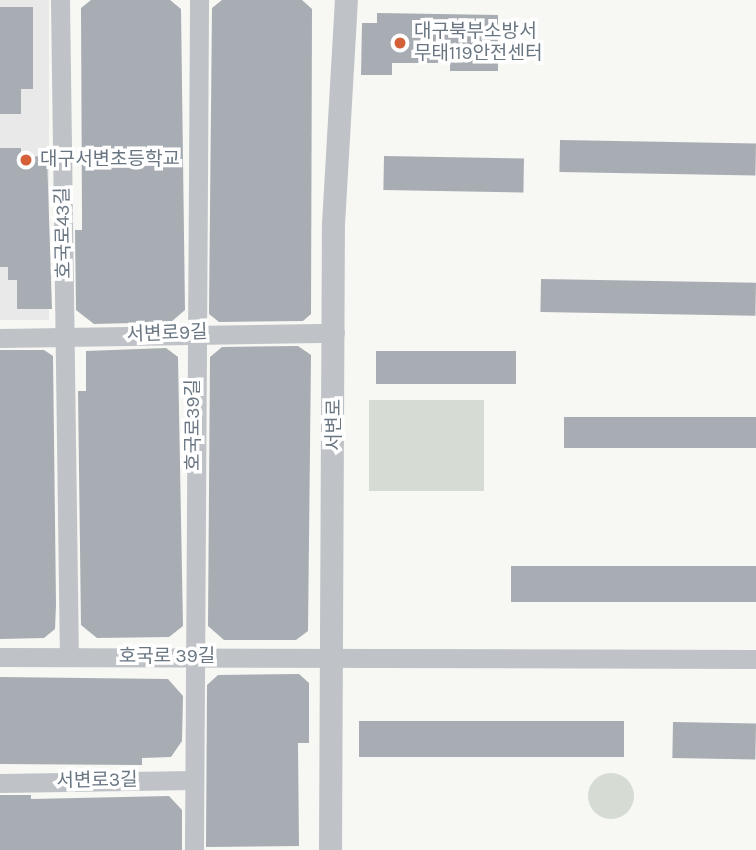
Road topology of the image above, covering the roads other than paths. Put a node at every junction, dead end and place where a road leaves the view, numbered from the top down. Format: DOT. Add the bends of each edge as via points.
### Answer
graph roads {
  1 [pos="60,0"];
  2 [pos="199,0"];
  3 [pos="346,0"];
  4 [pos="194,332"];
  5 [pos="335,333"];
  6 [pos="0,338"];
  7 [pos="65,339"];
  8 [pos="193,656"];
  9 [pos="0,657"];
  10 [pos="69,657"];
  11 [pos="333,658"];
  12 [pos="756,659"];
  13 [pos="194,780"];
  14 [pos="0,783"];
  15 [pos="194,850"];
  16 [pos="330,850"];
  1 -- 7 [label="street, 호국로43길"];
  2 -- 4 [label="street, 호국로39길"];
  3 -- 5 [label="street, 서변로" via="333,224"];
  4 -- 5 [label="street, 서변로9길"];
  4 -- 7 [label="street, 서변로9길"];
  4 -- 8 [label="street, 호국로39길"];
  5 -- 11 [label="street, 서변로"];
  6 -- 7 [label="street, 서변로9길"];
  7 -- 10 [label="street"];
  8 -- 10 [label="street, 호국로 39길"];
  8 -- 11 [label="street, 호국로 39길"];
  8 -- 13 [label="street, 호국로39길"];
  9 -- 10 [label="street, 호국로 39길"];
  11 -- 12 [label="street"];
  11 -- 16 [label="street, 서변로"];
  13 -- 14 [label="street, 서변로3길"];
  13 -- 15 [label="street, 호국로39길"];
}
